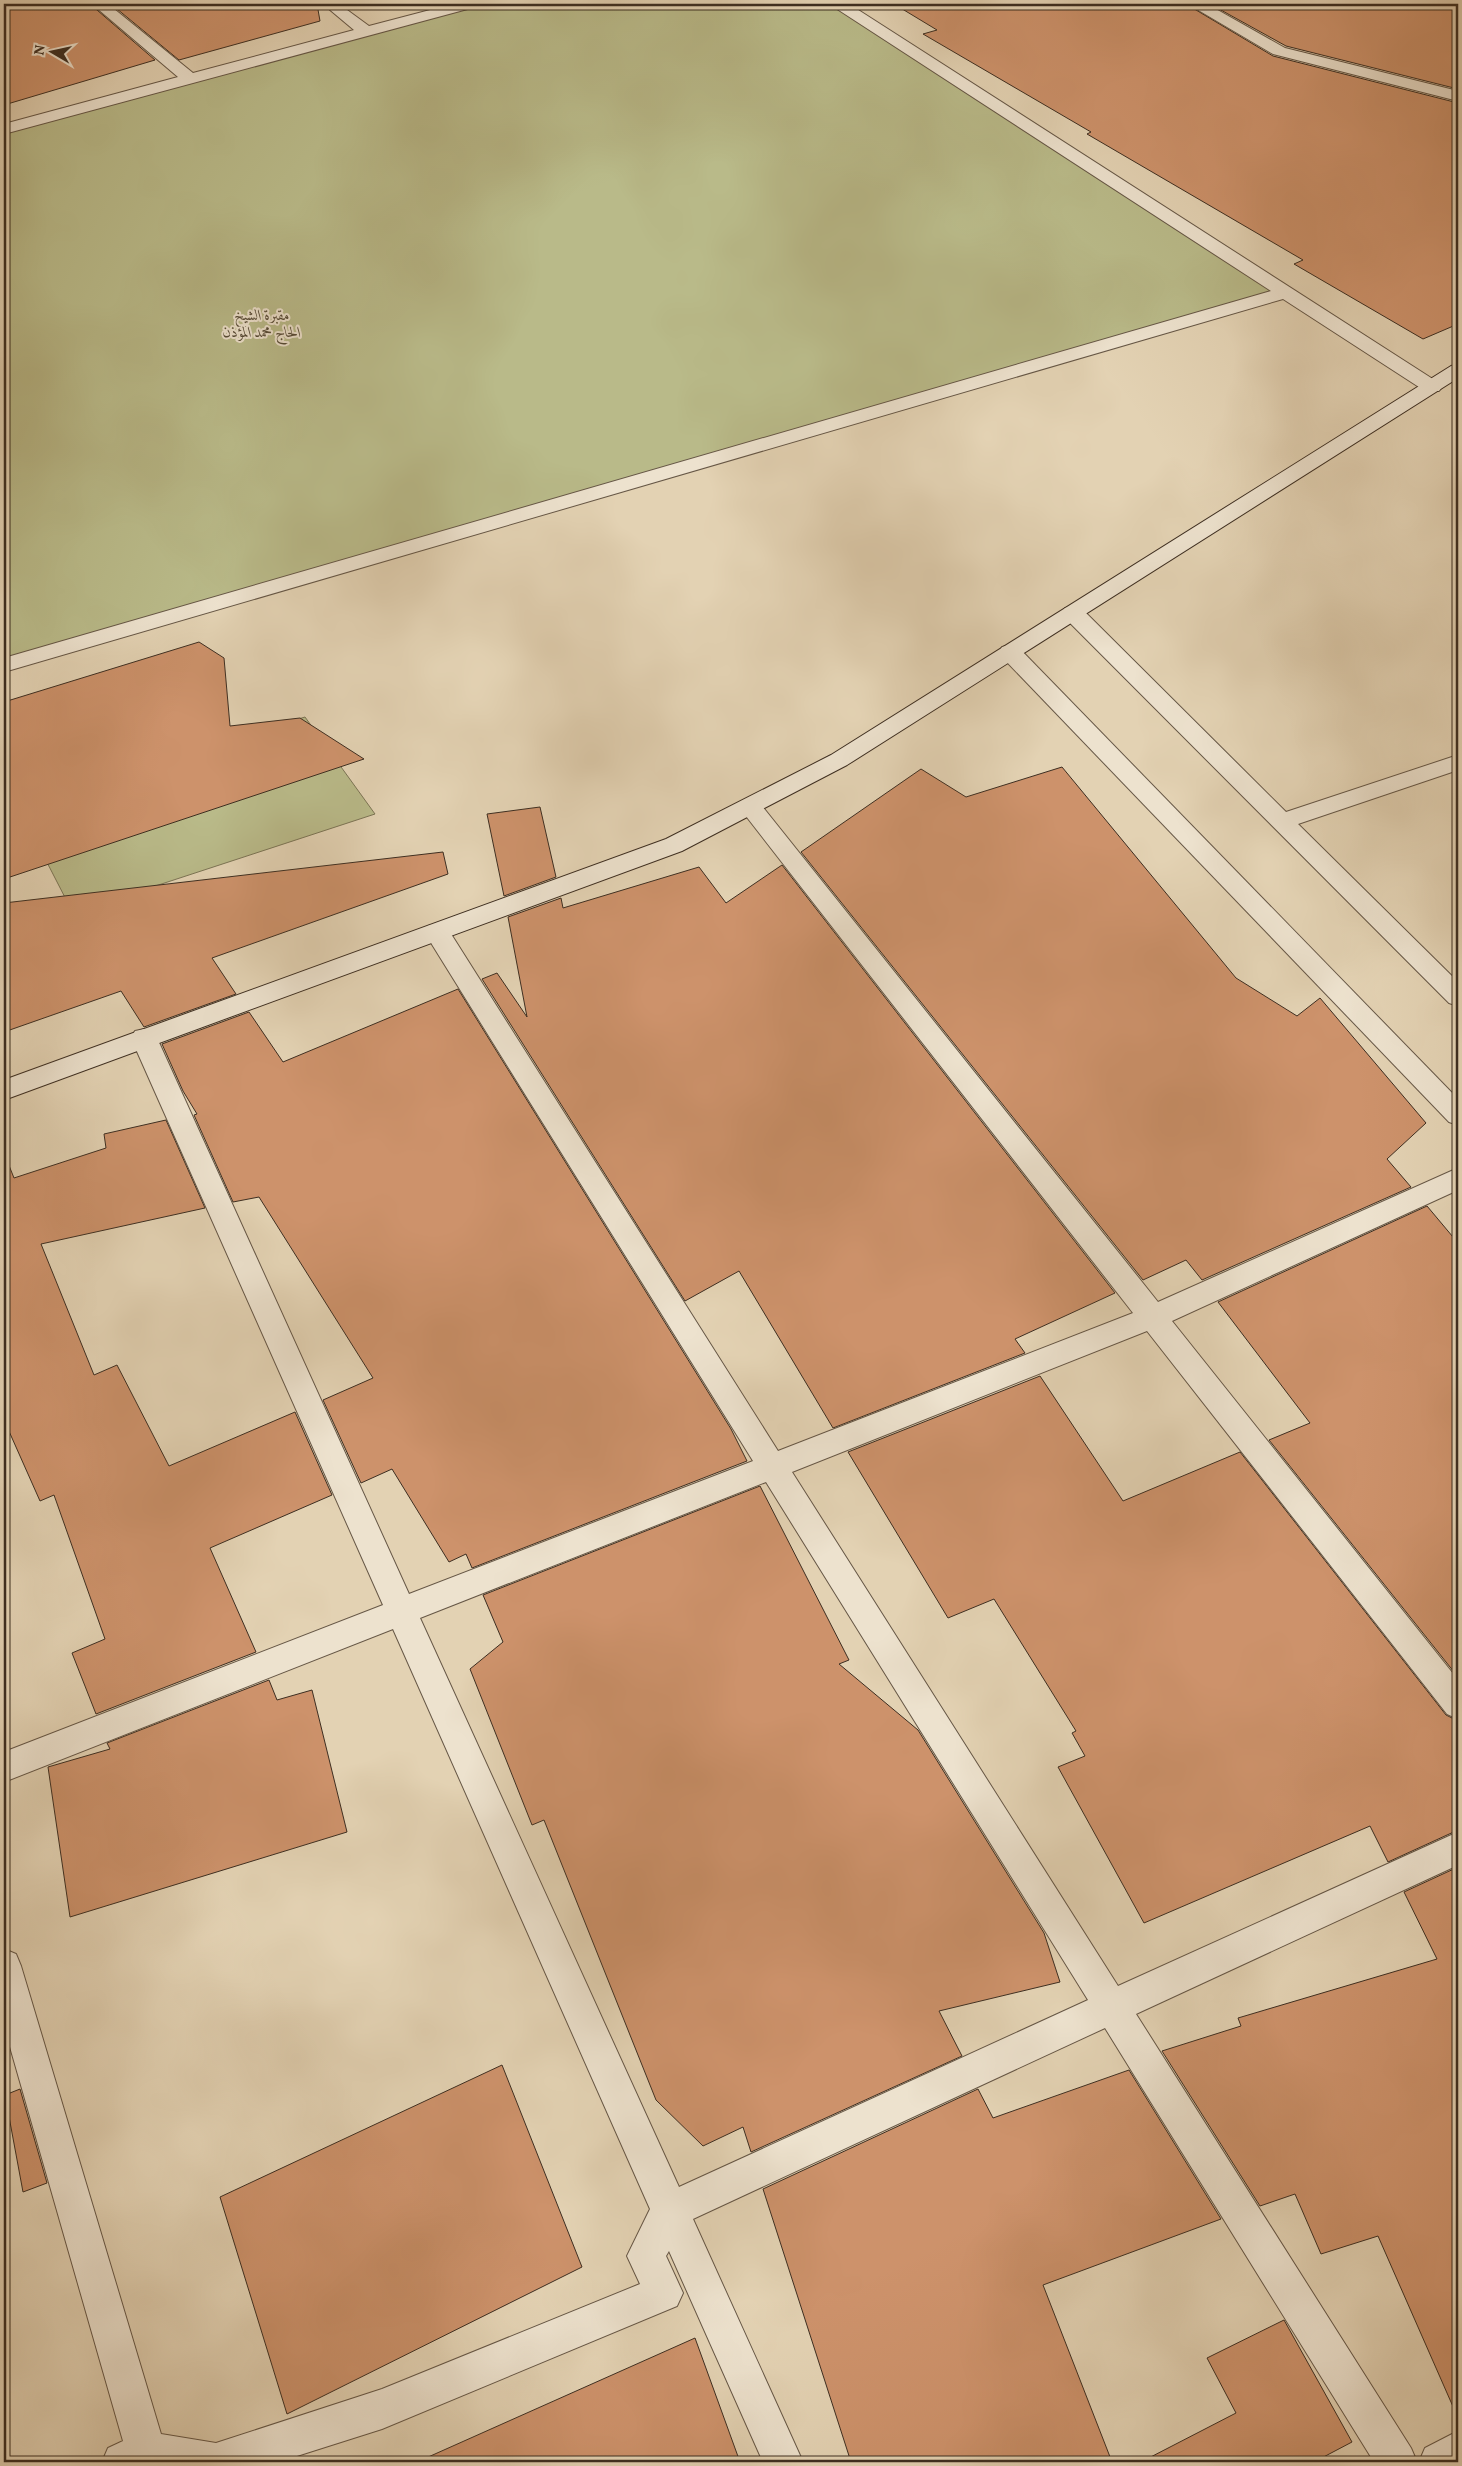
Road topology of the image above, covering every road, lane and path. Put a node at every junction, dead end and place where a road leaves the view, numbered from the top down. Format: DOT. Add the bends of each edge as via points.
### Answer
graph roads {
  1 [pos="98,4"];
  2 [pos="330,4"];
  3 [pos="470,4"];
  4 [pos="839,4"];
  5 [pos="1196,4"];
  6 [pos="366,32"];
  7 [pos="190,79"];
  8 [pos="1458,96"];
  9 [pos="4,129"];
  10 [pos="1286,292"];
  11 [pos="1458,370"];
  12 [pos="1432,386"];
  13 [pos="1073,613"];
  14 [pos="1010,652"];
  15 [pos="4,665"];
  16 [pos="1458,762"];
  17 [pos="750,806"];
  18 [pos="1282,821"];
  19 [pos="437,932"];
  20 [pos="1458,997"];
  21 [pos="144,1038"];
  22 [pos="4,1090"];
  23 [pos="1458,1116"];
  24 [pos="1458,1178"];
  25 [pos="1153,1317"];
  26 [pos="772,1466"];
  27 [pos="401,1611"];
  28 [pos="1458,1704"];
  29 [pos="4,1767"];
  30 [pos="1458,1848"];
  31 [pos="4,1966"];
  32 [pos="1110,2007"];
  33 [pos="670,2210"];
  34 [pos="1458,2451"];
  35 [pos="139,2459"];
  36 [pos="213,2462"];
  37 [pos="218,2462"];
  38 [pos="784,2462"];
  39 [pos="1397,2462"];
  40 [pos="1439,2462"];
  1 -- 7 [label="street"];
  2 -- 6 [label="street"];
  3 -- 6 [label="street"];
  4 -- 10 [label="street"];
  5 -- 8 [label="street" via="1279,51"];
  6 -- 7 [label="street"];
  7 -- 9 [label="street"];
  10 -- 12 [label="street"];
  10 -- 15 [label="street"];
  11 -- 12 [label="street"];
  12 -- 13 [label="street"];
  13 -- 14 [label="street"];
  13 -- 18 [label="street"];
  14 -- 17 [label="street" via="839,760"];
  14 -- 23 [label="street"];
  16 -- 18 [label="street"];
  17 -- 19 [label="street" via="674,845"];
  17 -- 25 [label="street"];
  18 -- 20 [label="street"];
  19 -- 21 [label="street"];
  19 -- 26 [label="street"];
  21 -- 22 [label="street"];
  21 -- 27 [label="street"];
  24 -- 25 [label="street"];
  25 -- 26 [label="street"];
  25 -- 28 [label="street"];
  26 -- 27 [label="street"];
  26 -- 32 [label="street"];
  27 -- 29 [label="street"];
  27 -- 33 [label="street"];
  30 -- 32 [label="street"];
  31 -- 35 [label="street"];
  32 -- 33 [label="street"];
  32 -- 39 [label="street"];
  33 -- 37 [label="street" via="646,2256 664,2293 382,2409"];
  33 -- 38 [label="street"];
  34 -- 40 [label="street"];
  35 -- 36 [label="street"];
}
